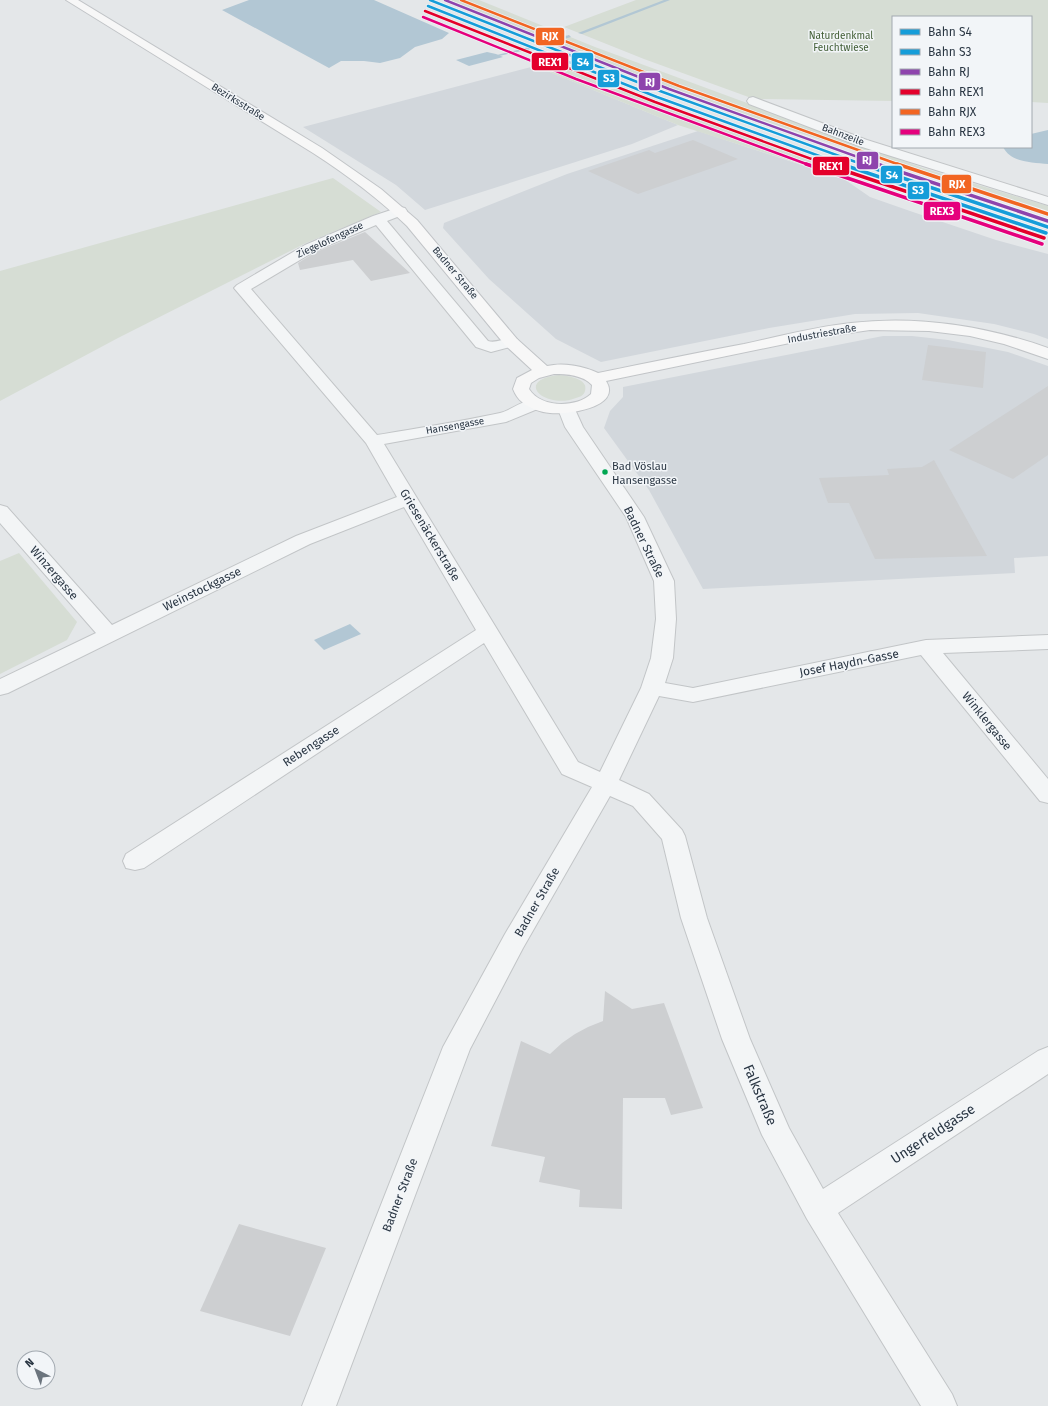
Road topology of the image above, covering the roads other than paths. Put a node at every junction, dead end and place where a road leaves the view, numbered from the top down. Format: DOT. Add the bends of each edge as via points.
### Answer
graph roads {
  1 [pos="71,0"];
  2 [pos="754,101"];
  3 [pos="1048,201"];
  4 [pos="400,211"];
  5 [pos="378,218"];
  6 [pos="242,288"];
  7 [pos="511,342"];
  8 [pos="1048,354"];
  9 [pos="543,371"];
  10 [pos="595,379"];
  11 [pos="534,404"];
  12 [pos="567,409"];
  13 [pos="373,441"];
  14 [pos="408,499"];
  15 [pos="0,511"];
  16 [pos="488,632"];
  17 [pos="109,635"];
  18 [pos="1048,642"];
  19 [pos="926,647"];
  20 [pos="0,688"];
  21 [pos="652,688"];
  22 [pos="605,785"];
  23 [pos="1048,795"];
  24 [pos="135,861"];
  25 [pos="1048,1059"];
  26 [pos="818,1209"];
  27 [pos="319,1406"];
  28 [pos="940,1406"];
  1 -- 4 [label="main road, Bezirksstraße" via="309,146 367,184"];
  2 -- 3 [label="street, Bahnzeile" via="863,143"];
  4 -- 5 [label="street, Ziegelofengasse"];
  4 -- 7 [label="main road, Badner Straße" via="455,272"];
  5 -- 6 [label="street, Ziegelofengasse" via="310,248"];
  5 -- 7 [label="street" via="482,344 490,347"];
  6 -- 13 [label="street, Griesenäckerstraße"];
  7 -- 9 [label="main road, Badner Straße"];
  8 -- 10 [label="main road, Industriestraße" via="989,335 927,326 887,324 805,336"];
  9 -- 10 [label="main road" via="572,370 588,374"];
  9 -- 11 [label="main road" via="532,374 521,386 521,392 526,399"];
  10 -- 12 [label="main road" via="600,386 596,398 589,404"];
  11 -- 12 [label="main road"];
  11 -- 13 [label="street, Hansengasse" via="506,418"];
  12 -- 21 [label="street, Badner Straße" via="574,427 635,517 664,581 666,619 662,658"];
  13 -- 14 [label="street, Griesenäckerstraße"];
  14 -- 16 [label="street, Griesenäckerstraße"];
  14 -- 17 [label="street, Weinstockgasse" via="303,540"];
  15 -- 17 [label="street, Winzergasse"];
  16 -- 22 [label="street, Griesenäckerstraße" via="570,768"];
  16 -- 24 [label="street, Rebengasse"];
  17 -- 20 [label="street, Weinstockgasse"];
  18 -- 19 [label="street, Josef Haydn-Gasse"];
  19 -- 21 [label="street, Josef Haydn-Gasse" via="693,695"];
  19 -- 23 [label="street, Winklergasse"];
  21 -- 22 [label="street, Badner Straße"];
  22 -- 26 [label="street, Falkstraße" via="641,800 673,836 694,918 736,1039 777,1135"];
  22 -- 27 [label="street, Badner Straße" via="514,940 457,1046"];
  25 -- 26 [label="street, Ungerfeldgasse"];
  26 -- 28 [label="street, Falkstraße"];
}
